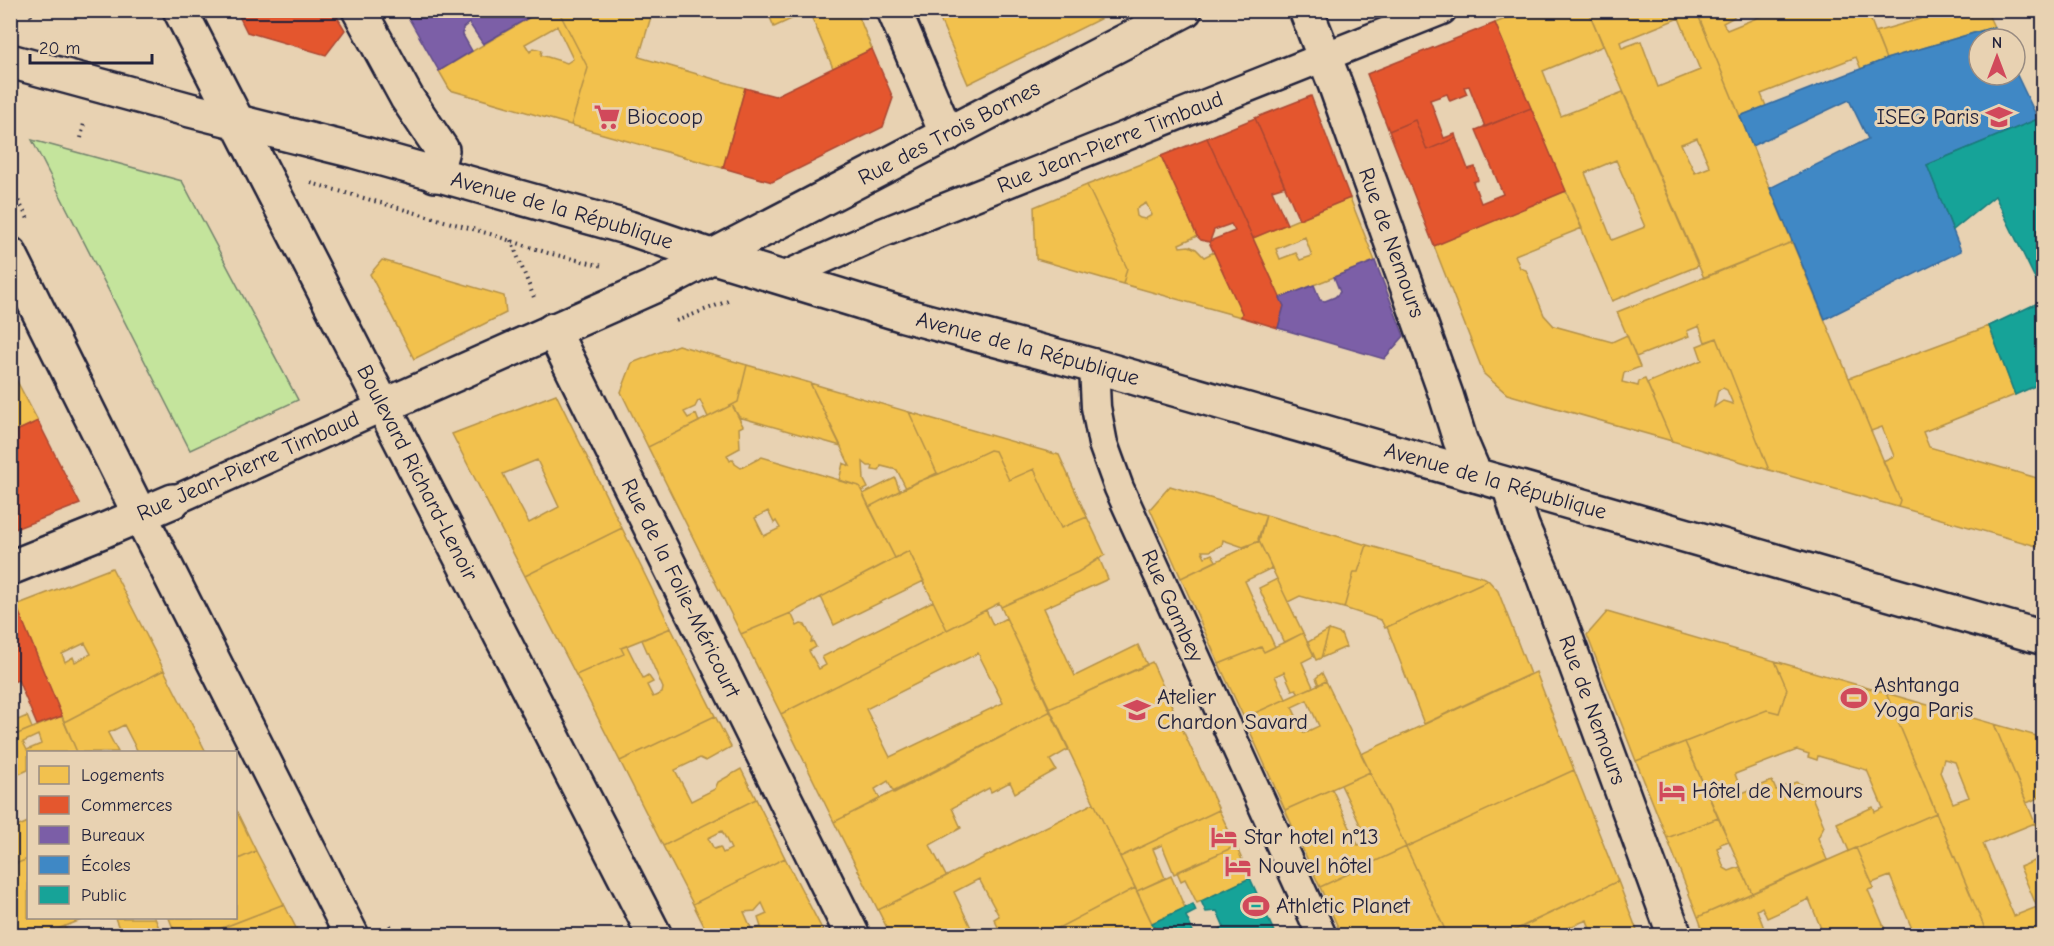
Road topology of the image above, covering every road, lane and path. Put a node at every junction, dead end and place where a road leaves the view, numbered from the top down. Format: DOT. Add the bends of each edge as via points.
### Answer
graph roads {
  1 [pos="28,10"];
  2 [pos="180,10"];
  3 [pos="359,10"];
  4 [pos="894,10"];
  5 [pos="1185,10"];
  6 [pos="1306,10"];
  7 [pos="1442,10"];
  8 [pos="32,18"];
  9 [pos="1325,58"];
  10 [pos="10,61"];
  11 [pos="236,122"];
  12 [pos="84,123"];
  13 [pos="947,135"];
  14 [pos="81,138"];
  15 [pos="435,175"];
  16 [pos="388,205"];
  17 [pos="511,241"];
  18 [pos="10,254"];
  19 [pos="714,257"];
  20 [pos="608,267"];
  21 [pos="780,278"];
  22 [pos="553,330"];
  23 [pos="1094,366"];
  24 [pos="384,406"];
  25 [pos="1475,475"];
  26 [pos="1509,485"];
  27 [pos="173,501"];
  28 [pos="140,515"];
  29 [pos="10,568"];
  30 [pos="2043,638"];
  31 [pos="352,936"];
  32 [pos="655,936"];
  33 [pos="853,936"];
  34 [pos="1322,936"];
  35 [pos="1675,936"];
  1 -- 8 [label="path"];
  2 -- 11 [label="street, Boulevard Richard-Lenoir"];
  3 -- 15 [label="street" via="407,98 442,150"];
  4 -- 13 [label="street"];
  5 -- 13 [label="street, Rue des Trois Bornes"];
  6 -- 9 [label="street, Rue de Nemours"];
  7 -- 9 [label="street, Rue Jean-Pierre Timbaud"];
  9 -- 21 [label="street, Rue Jean-Pierre Timbaud" via="882,233"];
  9 -- 25 [label="street, Rue de Nemours"];
  10 -- 11 [label="street, Avenue de la République"];
  11 -- 15 [label="street, Avenue de la République"];
  11 -- 24 [label="street, Boulevard Richard-Lenoir"];
  12 -- 14 [label="path"];
  13 -- 19 [label="street, Rue des Trois Bornes"];
  15 -- 19 [label="street, Avenue de la République" via="629,228"];
  16 -- 17 [label="path, Avenue de la République"];
  17 -- 20 [label="path, Avenue de la République"];
  17 -- 22 [label="path" via="535,300"];
  18 -- 28 [label="street"];
  19 -- 21 [label="street, Avenue de la République"];
  19 -- 22 [label="street, Rue Jean-Pierre Timbaud"];
  21 -- 23 [label="street, Avenue de la République"];
  22 -- 24 [label="street, Rue Jean-Pierre Timbaud"];
  22 -- 33 [label="street, Rue de la Folie-Méricourt"];
  23 -- 25 [label="street, Avenue de la République"];
  23 -- 34 [label="street, Rue Gambey" via="1103,444 1119,489"];
  24 -- 27 [label="street, Rue Jean-Pierre Timbaud"];
  24 -- 32 [label="street, Boulevard Richard-Lenoir"];
  25 -- 26 [label="street, Avenue de la République"];
  26 -- 30 [label="street, Avenue de la République"];
  26 -- 35 [label="street, Rue de Nemours"];
  27 -- 28 [label="street, Rue Jean-Pierre Timbaud"];
  28 -- 29 [label="street, Rue Jean-Pierre Timbaud"];
  28 -- 31 [label="street"];
}
